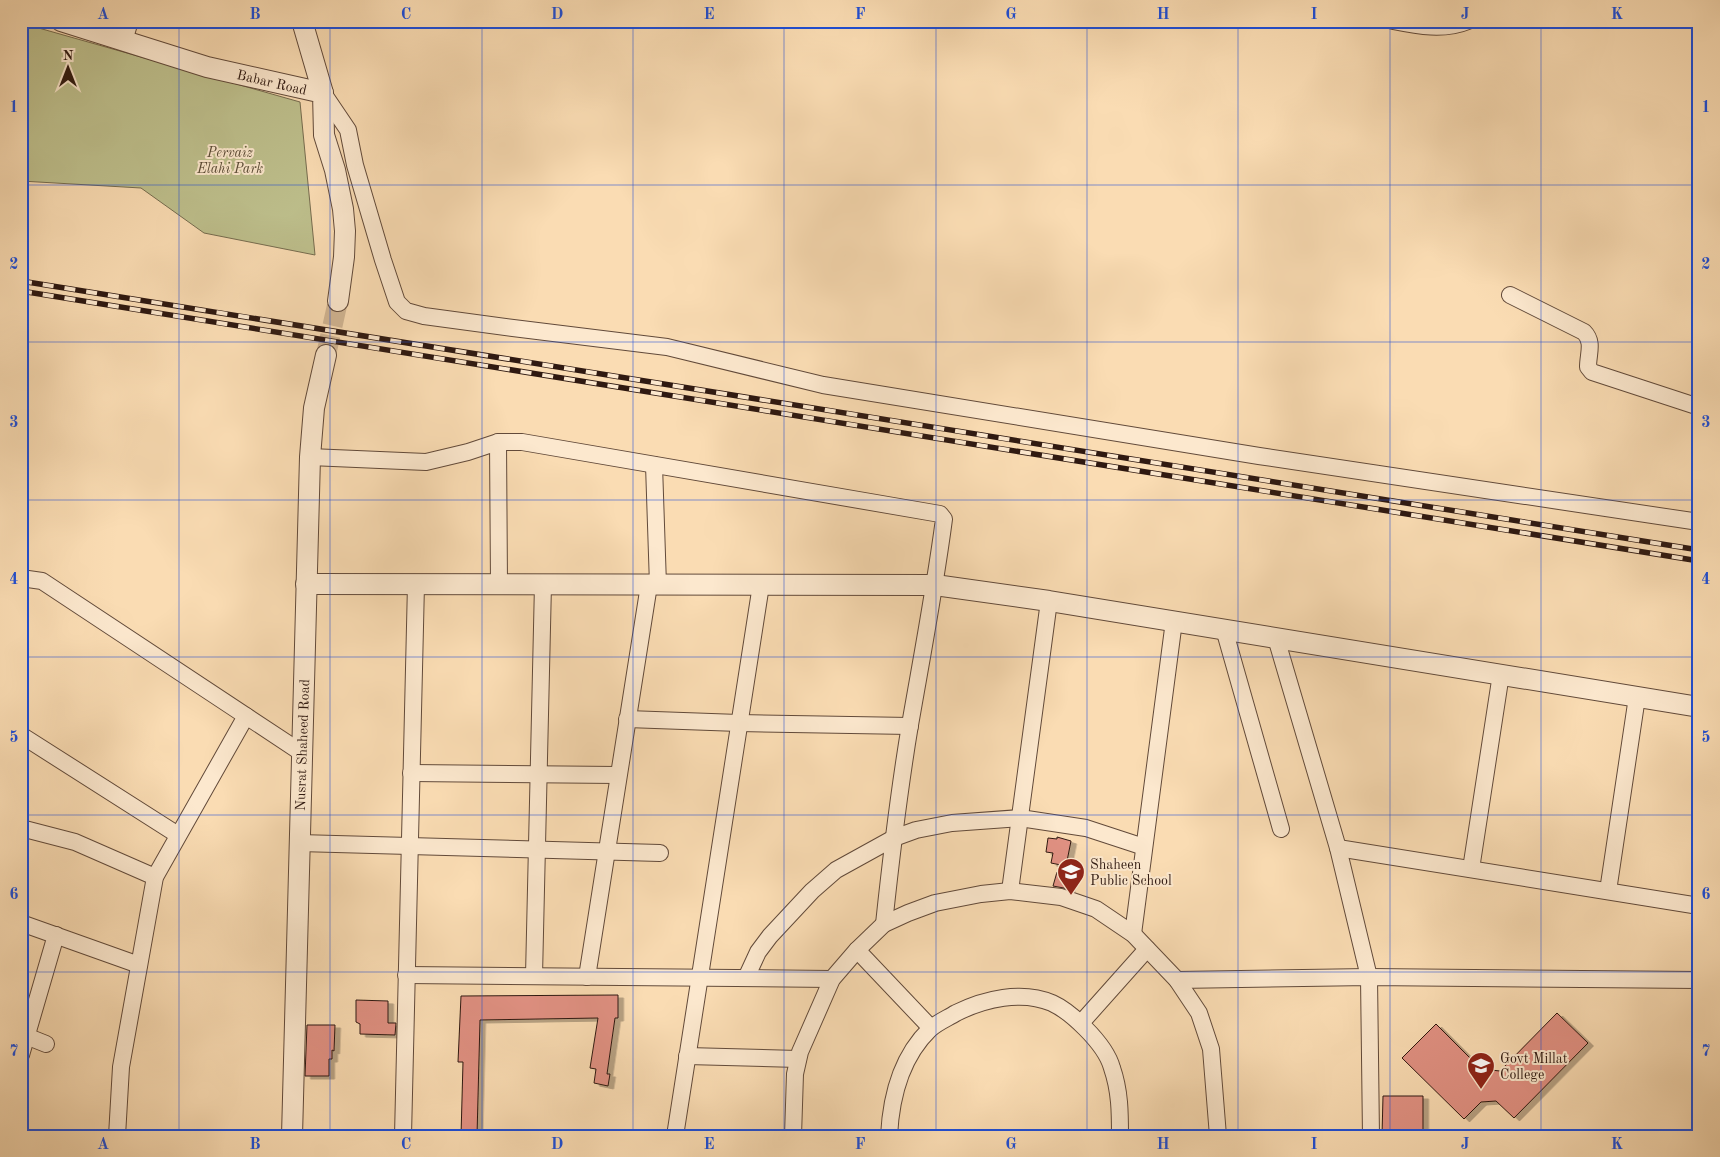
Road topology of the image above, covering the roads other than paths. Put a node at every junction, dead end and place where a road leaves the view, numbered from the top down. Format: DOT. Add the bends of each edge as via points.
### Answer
graph roads {
  1 [pos="61,21"];
  2 [pos="130,21"];
  3 [pos="302,21"];
  4 [pos="1393,21"];
  5 [pos="1468,21"];
  6 [pos="124,41"];
  7 [pos="323,93"];
  8 [pos="1510,295"];
  9 [pos="338,302"];
  10 [pos="326,356"];
  11 [pos="1699,407"];
  12 [pos="498,442"];
  13 [pos="310,457"];
  14 [pos="654,464"];
  15 [pos="1699,522"];
  16 [pos="21,578"];
  17 [pos="306,584"];
  18 [pos="416,584"];
  19 [pos="499,584"];
  20 [pos="543,584"];
  21 [pos="654,584"];
  22 [pos="761,584"];
  23 [pos="935,585"];
  24 [pos="1049,601"];
  25 [pos="1174,621"];
  26 [pos="1224,629"];
  27 [pos="1276,638"];
  28 [pos="1501,674"];
  29 [pos="1637,696"];
  30 [pos="1699,706"];
  31 [pos="246,716"];
  32 [pos="627,718"];
  33 [pos="739,723"];
  34 [pos="910,726"];
  35 [pos="21,735"];
  36 [pos="302,753"];
  37 [pos="411,772"];
  38 [pos="538,774"];
  39 [pos="618,775"];
  40 [pos="1020,818"];
  41 [pos="21,828"];
  42 [pos="1281,829"];
  43 [pos="178,835"];
  44 [pos="894,838"];
  45 [pos="299,843"];
  46 [pos="409,846"];
  47 [pos="1144,847"];
  48 [pos="1338,848"];
  49 [pos="537,850"];
  50 [pos="607,852"];
  51 [pos="660,854"];
  52 [pos="1471,869"];
  53 [pos="155,877"];
  54 [pos="1010,891"];
  55 [pos="1608,891"];
  56 [pos="1699,906"];
  57 [pos="21,923"];
  58 [pos="884,924"];
  59 [pos="1133,934"];
  60 [pos="56,935"];
  61 [pos="1147,949"];
  62 [pos="857,950"];
  63 [pos="139,966"];
  64 [pos="406,975"];
  65 [pos="534,976"];
  66 [pos="587,977"];
  67 [pos="1369,977"];
  68 [pos="699,978"];
  69 [pos="746,978"];
  70 [pos="832,979"];
  71 [pos="1177,980"];
  72 [pos="1699,980"];
  73 [pos="1081,1023"];
  74 [pos="931,1028"];
  75 [pos="24,1035"];
  76 [pos="46,1044"];
  77 [pos="21,1055"];
  78 [pos="687,1056"];
  79 [pos="798,1059"];
  80 [pos="117,1136"];
  81 [pos="292,1136"];
  82 [pos="403,1136"];
  83 [pos="675,1136"];
  84 [pos="793,1136"];
  85 [pos="889,1136"];
  86 [pos="1120,1136"];
  87 [pos="1218,1136"];
  88 [pos="1371,1136"];
  1 -- 6 [label="street, Babar Road"];
  2 -- 6 [label="street"];
  3 -- 7 [label="street"];
  4 -- 5 [label="street" via="1433,26 1456,26"];
  6 -- 7 [label="street, Babar Road" via="207,67"];
  7 -- 9 [label="street, Babar Road" via="324,135 335,170 345,230"];
  7 -- 15 [label="street" via="348,130 383,260 398,302 406,311 667,347 823,385 1259,456"];
  8 -- 11 [label="street" via="1590,337 1588,367 1592,372"];
  10 -- 13 [label="street, Nusrat Shaheed Road" via="314,408"];
  12 -- 13 [label="street" via="426,462"];
  12 -- 14 [label="street" via="522,442"];
  12 -- 19 [label="street"];
  13 -- 17 [label="street, Nusrat Shaheed Road"];
  14 -- 21 [label="street"];
  14 -- 23 [label="street" via="940,514 944,519"];
  16 -- 31 [label="street" via="42,581"];
  17 -- 18 [label="street"];
  17 -- 36 [label="street, Nusrat Shaheed Road"];
  18 -- 19 [label="street"];
  18 -- 37 [label="street"];
  19 -- 20 [label="street"];
  20 -- 21 [label="street"];
  20 -- 38 [label="street"];
  21 -- 22 [label="street"];
  21 -- 32 [label="street"];
  22 -- 23 [label="street"];
  22 -- 33 [label="street"];
  23 -- 24 [label="street"];
  23 -- 34 [label="street"];
  24 -- 25 [label="street"];
  24 -- 40 [label="street"];
  25 -- 26 [label="street"];
  25 -- 47 [label="street"];
  26 -- 27 [label="street"];
  26 -- 42 [label="street"];
  27 -- 28 [label="street"];
  27 -- 48 [label="street"];
  28 -- 29 [label="street"];
  28 -- 52 [label="street"];
  29 -- 30 [label="street"];
  29 -- 55 [label="street"];
  31 -- 36 [label="street"];
  31 -- 43 [label="street"];
  32 -- 33 [label="street"];
  32 -- 39 [label="street"];
  33 -- 34 [label="street"];
  33 -- 68 [label="street"];
  34 -- 44 [label="street"];
  35 -- 43 [label="street"];
  36 -- 45 [label="street, Nusrat Shaheed Road"];
  37 -- 38 [label="street"];
  37 -- 46 [label="street"];
  38 -- 39 [label="street"];
  38 -- 49 [label="street"];
  39 -- 50 [label="street"];
  40 -- 44 [label="street" via="952,823"];
  40 -- 47 [label="street" via="1086,828"];
  40 -- 54 [label="street"];
  41 -- 53 [label="street" via="75,842"];
  43 -- 53 [label="street"];
  44 -- 58 [label="street"];
  44 -- 69 [label="street" via="836,870 812,891 770,936"];
  45 -- 46 [label="street"];
  45 -- 81 [label="street, Nusrat Shaheed Road"];
  46 -- 49 [label="street"];
  46 -- 64 [label="street"];
  47 -- 59 [label="street"];
  48 -- 52 [label="street"];
  48 -- 67 [label="street"];
  49 -- 50 [label="street"];
  49 -- 65 [label="street"];
  50 -- 51 [label="street"];
  50 -- 66 [label="street"];
  52 -- 55 [label="street"];
  53 -- 63 [label="street"];
  54 -- 58 [label="street" via="935,903"];
  54 -- 59 [label="street" via="1079,902 1096,909"];
  55 -- 56 [label="street"];
  57 -- 60 [label="street"];
  58 -- 62 [label="street"];
  59 -- 61 [label="street"];
  60 -- 63 [label="street"];
  60 -- 75 [label="street"];
  61 -- 71 [label="street"];
  61 -- 73 [label="street"];
  62 -- 70 [label="street"];
  62 -- 74 [label="street"];
  63 -- 80 [label="street" via="121,1067"];
  64 -- 65 [label="street"];
  64 -- 82 [label="street"];
  65 -- 66 [label="street"];
  66 -- 68 [label="street"];
  67 -- 71 [label="street"];
  67 -- 72 [label="street"];
  67 -- 88 [label="street"];
  68 -- 69 [label="street"];
  68 -- 78 [label="street"];
  69 -- 70 [label="street"];
  70 -- 79 [label="street"];
  71 -- 87 [label="street" via="1199,1013 1211,1049"];
  73 -- 74 [label="street" via="1051,1003 1010,998 971,1006"];
  73 -- 86 [label="street" via="1097,1040 1112,1066 1119,1096"];
  74 -- 85 [label="street" via="901,1069"];
  75 -- 76 [label="street"];
  75 -- 77 [label="street"];
  78 -- 79 [label="street"];
  78 -- 83 [label="street"];
  79 -- 84 [label="street"];
}
